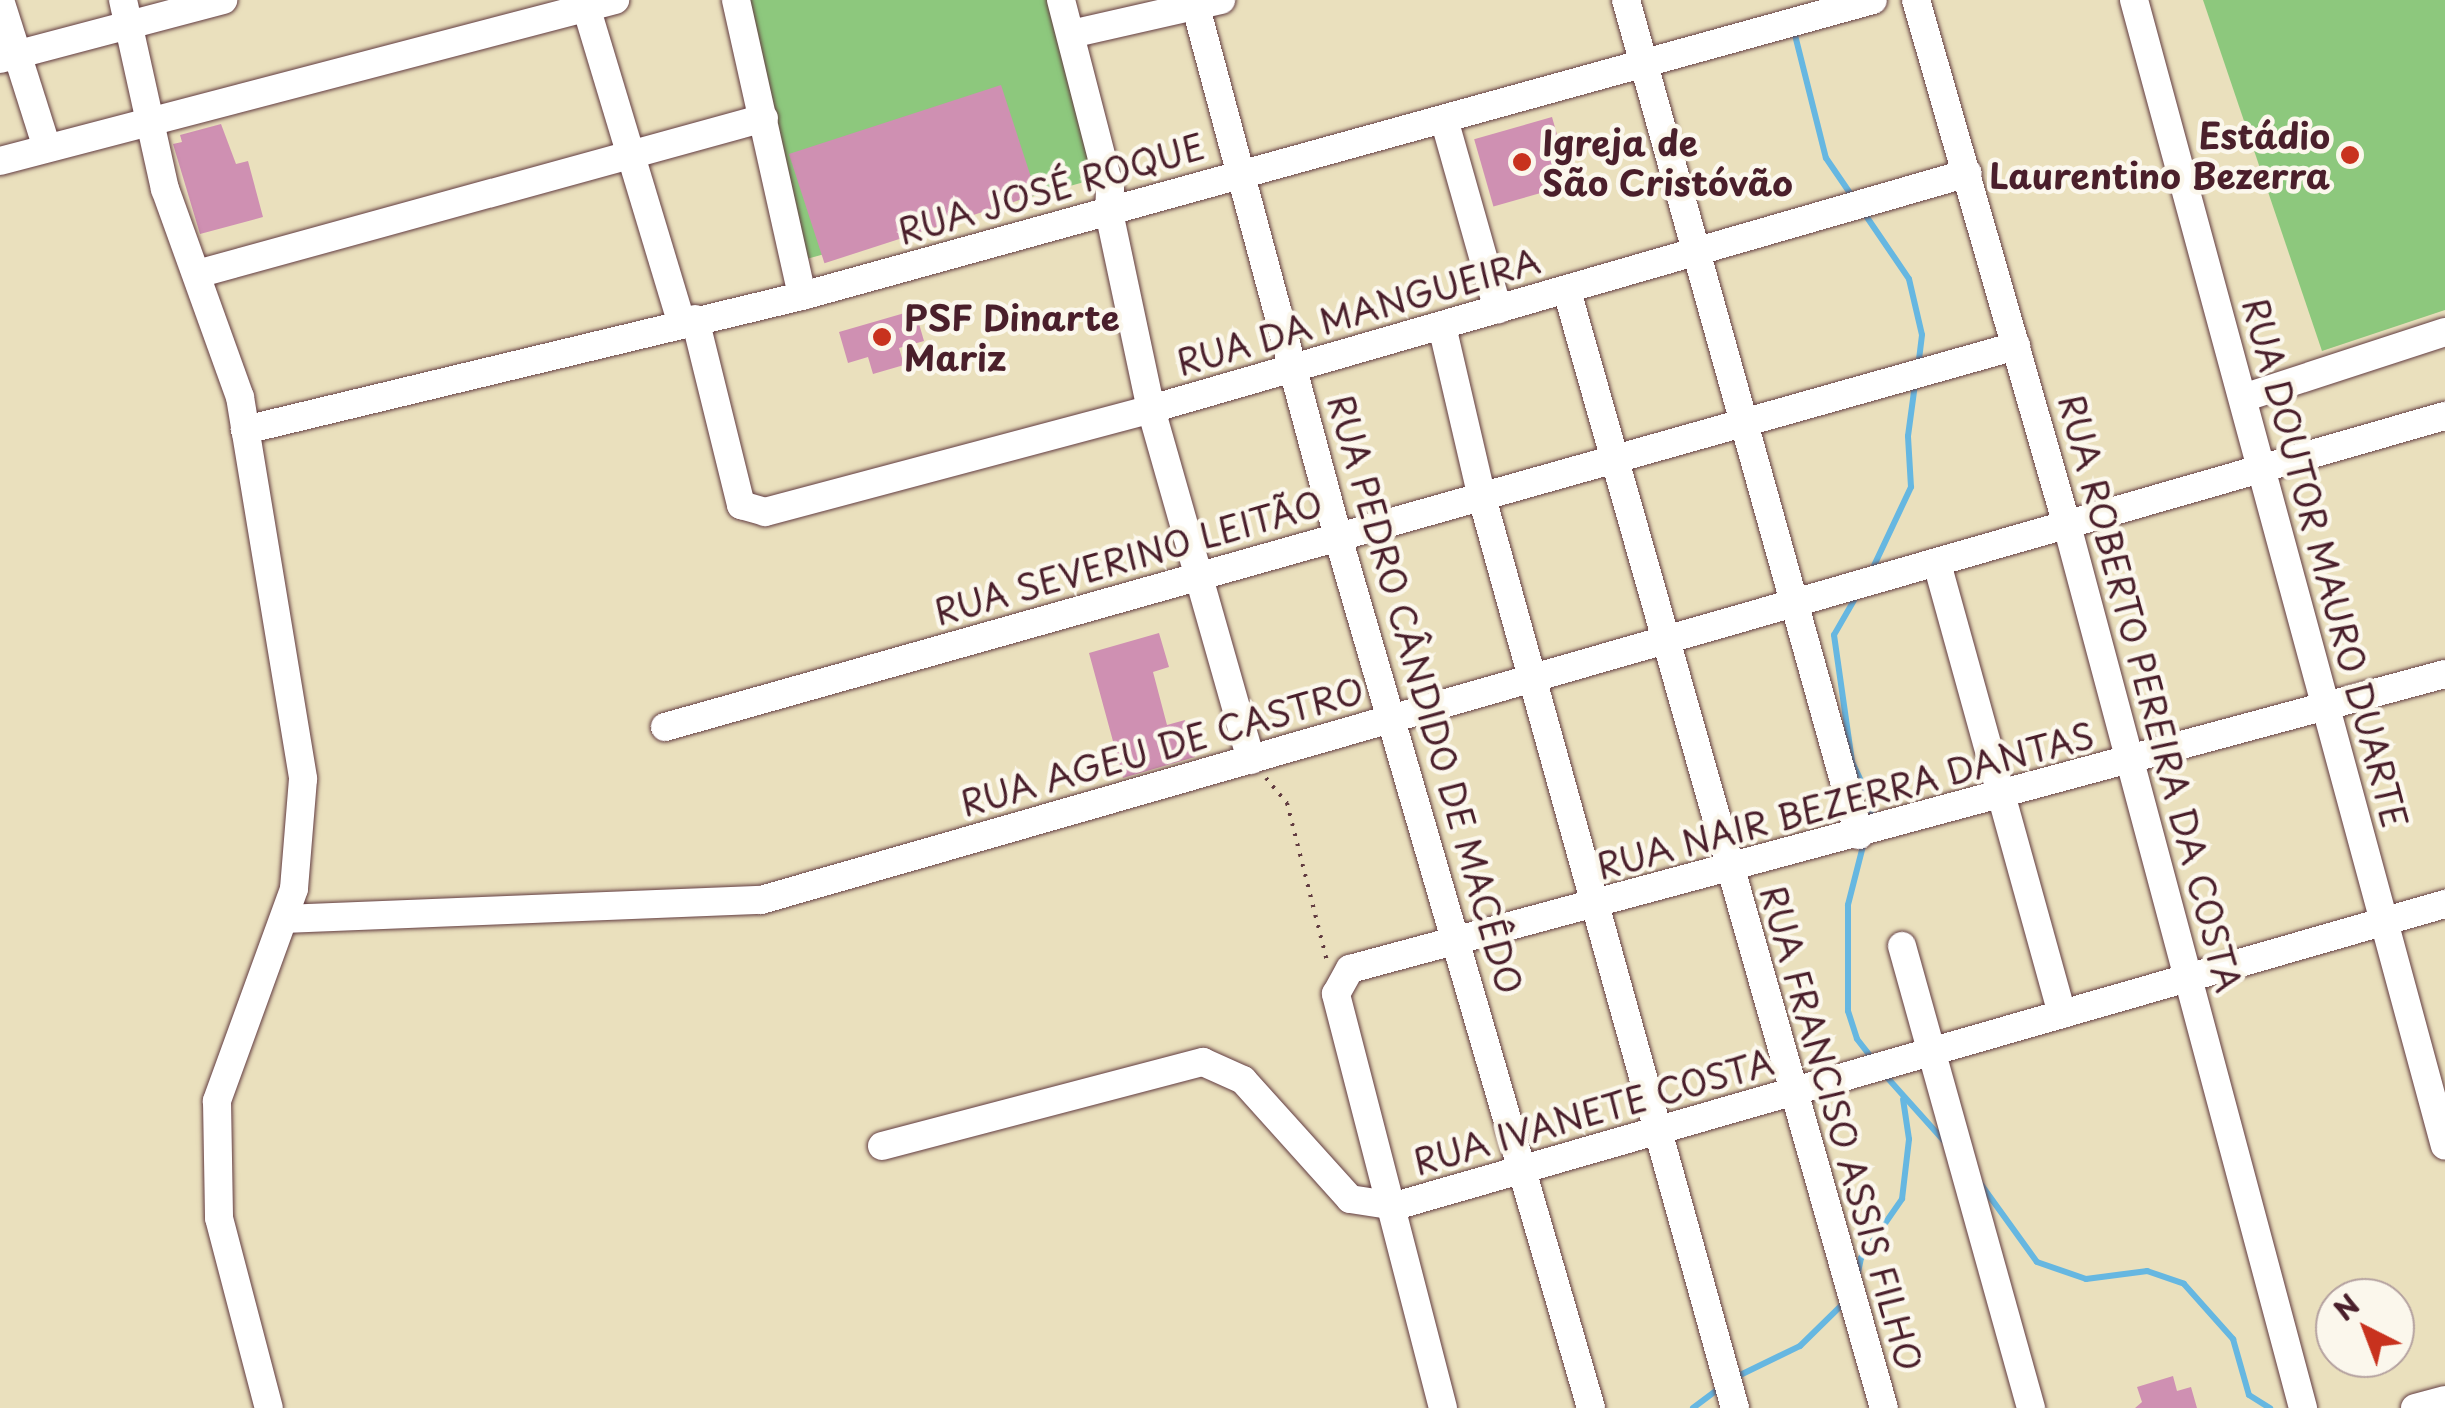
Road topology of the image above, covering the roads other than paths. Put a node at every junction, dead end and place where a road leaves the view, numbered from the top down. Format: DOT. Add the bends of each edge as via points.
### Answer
graph roads {
  1 [pos="0,0"];
  2 [pos="223,0"];
  3 [pos="615,0"];
  4 [pos="736,0"];
  5 [pos="1061,0"];
  6 [pos="1626,0"];
  7 [pos="1873,0"];
  8 [pos="1916,0"];
  9 [pos="2134,0"];
  10 [pos="1204,2"];
  11 [pos="586,4"];
  12 [pos="126,12"];
  13 [pos="1071,34"];
  14 [pos="9,57"];
  15 [pos="1644,64"];
  16 [pos="764,118"];
  17 [pos="1444,118"];
  18 [pos="152,121"];
  19 [pos="47,148"];
  20 [pos="628,156"];
  21 [pos="0,160"];
  22 [pos="1240,174"];
  23 [pos="1968,174"];
  24 [pos="1108,212"];
  25 [pos="1699,250"];
  26 [pos="197,274"];
  27 [pos="1567,291"];
  28 [pos="802,296"];
  29 [pos="1498,310"];
  30 [pos="688,321"];
  31 [pos="1442,326"];
  32 [pos="2445,332"];
  33 [pos="2016,346"];
  34 [pos="1294,366"];
  35 [pos="2246,397"];
  36 [pos="1151,408"];
  37 [pos="2445,416"];
  38 [pos="1744,420"];
  39 [pos="245,430"];
  40 [pos="1616,457"];
  41 [pos="2263,474"];
  42 [pos="1481,494"];
  43 [pos="2068,529"];
  44 [pos="1338,537"];
  45 [pos="1938,567"];
  46 [pos="1200,576"];
  47 [pos="1794,606"];
  48 [pos="1665,639"];
  49 [pos="2445,674"];
  50 [pos="1532,676"];
  51 [pos="2326,707"];
  52 [pos="1391,719"];
  53 [pos="665,727"];
  54 [pos="1251,760"];
  55 [pos="2128,764"];
  56 [pos="2002,797"];
  57 [pos="1858,835"];
  58 [pos="1728,866"];
  59 [pos="1595,904"];
  60 [pos="2445,904"];
  61 [pos="284,919"];
  62 [pos="2384,923"];
  63 [pos="1457,942"];
  64 [pos="1902,946"];
  65 [pos="2191,979"];
  66 [pos="2062,1014"];
  67 [pos="1931,1053"];
  68 [pos="1792,1092"];
  69 [pos="1659,1129"];
  70 [pos="882,1146"];
  71 [pos="2445,1146"];
  72 [pos="1524,1170"];
  73 [pos="1395,1206"];
  74 [pos="2445,1400"];
  75 [pos="269,1408"];
  76 [pos="1443,1408"];
  77 [pos="1590,1408"];
  78 [pos="1736,1408"];
  79 [pos="1884,1408"];
  80 [pos="2031,1408"];
  81 [pos="2304,1408"];
  82 [pos="2415,1408"];
  1 -- 14 [label="street"];
  2 -- 12 [label="street"];
  3 -- 11 [label="street"];
  4 -- 16 [label="street"];
  5 -- 13 [label="street"];
  6 -- 15 [label="street"];
  7 -- 15 [label="street, RUA JOSÉ ROQUE"];
  8 -- 23 [label="street, RUA ROBERTO PEREIRA DA COSTA"];
  9 -- 35 [label="street, RUA DOUTOR MAURO DUARTE"];
  10 -- 13 [label="street"];
  10 -- 22 [label="street, RUA PEDRO CÂNDIDO DE MACÊDO"];
  11 -- 18 [label="street"];
  11 -- 20 [label="street"];
  12 -- 14 [label="street"];
  12 -- 18 [label="street"];
  13 -- 24 [label="street" via="1110,190"];
  14 -- 19 [label="street"];
  15 -- 17 [label="street, RUA JOSÉ ROQUE"];
  15 -- 25 [label="street"];
  16 -- 20 [label="street"];
  16 -- 28 [label="street" via="776,201"];
  17 -- 22 [label="street, RUA JOSÉ ROQUE"];
  17 -- 29 [label="street"];
  18 -- 19 [label="street"];
  18 -- 26 [label="street" via="165,188"];
  19 -- 21 [label="street"];
  20 -- 26 [label="street"];
  20 -- 30 [label="street"];
  22 -- 24 [label="street, RUA JOSÉ ROQUE"];
  22 -- 34 [label="street, RUA PEDRO CÂNDIDO DE MACÊDO"];
  23 -- 25 [label="street, RUA DA MANGUEIRA"];
  23 -- 33 [label="street, RUA ROBERTO PEREIRA DA COSTA"];
  24 -- 28 [label="street, RUA JOSÉ ROQUE"];
  24 -- 36 [label="street"];
  25 -- 27 [label="street, RUA DA MANGUEIRA"];
  25 -- 38 [label="street"];
  26 -- 39 [label="street" via="230,355"];
  27 -- 29 [label="street, RUA DA MANGUEIRA"];
  27 -- 40 [label="street, RUA FRANCISO ASSIS FILHO"];
  28 -- 30 [label="street, RUA JOSÉ ROQUE"];
  29 -- 31 [label="street, RUA DA MANGUEIRA"];
  30 -- 36 [label="street, RUA DA MANGUEIRA" via="742,505 765,512"];
  30 -- 39 [label="street, RUA JOSÉ ROQUE"];
  31 -- 34 [label="street, RUA DA MANGUEIRA"];
  31 -- 42 [label="street"];
  32 -- 35 [label="street"];
  33 -- 38 [label="street, RUA SEVERINO LEITÃO"];
  33 -- 43 [label="street, RUA ROBERTO PEREIRA DA COSTA"];
  34 -- 36 [label="street, RUA DA MANGUEIRA"];
  34 -- 44 [label="street, RUA PEDRO CÂNDIDO DE MACÊDO"];
  35 -- 41 [label="street, RUA DOUTOR MAURO DUARTE"];
  36 -- 46 [label="street"];
  37 -- 41 [label="street, RUA AGEU DE CASTRO"];
  38 -- 40 [label="street, RUA SEVERINO LEITÃO"];
  38 -- 47 [label="street"];
  39 -- 61 [label="street" via="303,779 294,889"];
  40 -- 42 [label="street, RUA SEVERINO LEITÃO"];
  40 -- 48 [label="street, RUA FRANCISO ASSIS FILHO"];
  41 -- 43 [label="street, RUA AGEU DE CASTRO"];
  41 -- 51 [label="street, RUA DOUTOR MAURO DUARTE"];
  42 -- 44 [label="street, RUA SEVERINO LEITÃO"];
  42 -- 50 [label="street"];
  43 -- 45 [label="street, RUA AGEU DE CASTRO"];
  43 -- 55 [label="street, RUA ROBERTO PEREIRA DA COSTA"];
  44 -- 46 [label="street, RUA SEVERINO LEITÃO"];
  44 -- 52 [label="street, RUA PEDRO CÂNDIDO DE MACÊDO"];
  45 -- 47 [label="street, RUA AGEU DE CASTRO"];
  45 -- 56 [label="street"];
  46 -- 53 [label="street, RUA SEVERINO LEITÃO"];
  46 -- 54 [label="street"];
  47 -- 48 [label="street, RUA AGEU DE CASTRO"];
  47 -- 57 [label="street"];
  48 -- 50 [label="street, RUA AGEU DE CASTRO"];
  48 -- 58 [label="street, RUA FRANCISO ASSIS FILHO"];
  49 -- 51 [label="street, RUA NAIR BEZERRA DANTAS"];
  50 -- 52 [label="street, RUA AGEU DE CASTRO"];
  50 -- 59 [label="street"];
  51 -- 55 [label="street, RUA NAIR BEZERRA DANTAS"];
  51 -- 62 [label="street, RUA DOUTOR MAURO DUARTE"];
  52 -- 54 [label="street, RUA AGEU DE CASTRO"];
  52 -- 63 [label="street, RUA PEDRO CÂNDIDO DE MACÊDO"];
  54 -- 61 [label="street, RUA AGEU DE CASTRO" via="761,900"];
  55 -- 56 [label="street, RUA NAIR BEZERRA DANTAS"];
  55 -- 65 [label="street, RUA ROBERTO PEREIRA DA COSTA"];
  56 -- 57 [label="street, RUA NAIR BEZERRA DANTAS"];
  56 -- 66 [label="street"];
  57 -- 58 [label="street, RUA NAIR BEZERRA DANTAS"];
  58 -- 59 [label="street, RUA NAIR BEZERRA DANTAS"];
  58 -- 68 [label="street, RUA FRANCISO ASSIS FILHO"];
  59 -- 63 [label="street, RUA NAIR BEZERRA DANTAS"];
  59 -- 69 [label="street"];
  60 -- 62 [label="street, RUA IVANETE COSTA"];
  61 -- 75 [label="street" via="217,1101 219,1218"];
  62 -- 65 [label="street, RUA IVANETE COSTA"];
  62 -- 71 [label="street, RUA DOUTOR MAURO DUARTE"];
  63 -- 72 [label="street, RUA PEDRO CÂNDIDO DE MACÊDO"];
  63 -- 73 [label="street, RUA NAIR BEZERRA DANTAS" via="1362,964 1343,975 1336,994"];
  64 -- 67 [label="street"];
  65 -- 66 [label="street, RUA IVANETE COSTA"];
  65 -- 81 [label="street, RUA ROBERTO PEREIRA DA COSTA"];
  66 -- 67 [label="street, RUA IVANETE COSTA"];
  67 -- 68 [label="street, RUA IVANETE COSTA"];
  67 -- 80 [label="street"];
  68 -- 69 [label="street, RUA IVANETE COSTA"];
  68 -- 79 [label="street, RUA FRANCISO ASSIS FILHO"];
  69 -- 72 [label="street, RUA IVANETE COSTA"];
  69 -- 78 [label="street"];
  70 -- 73 [label="street" via="1203,1062 1243,1080 1350,1199"];
  72 -- 73 [label="street, RUA IVANETE COSTA"];
  72 -- 77 [label="street, RUA PEDRO CÂNDIDO DE MACÊDO"];
  73 -- 76 [label="street"];
  74 -- 82 [label="street"];
}
